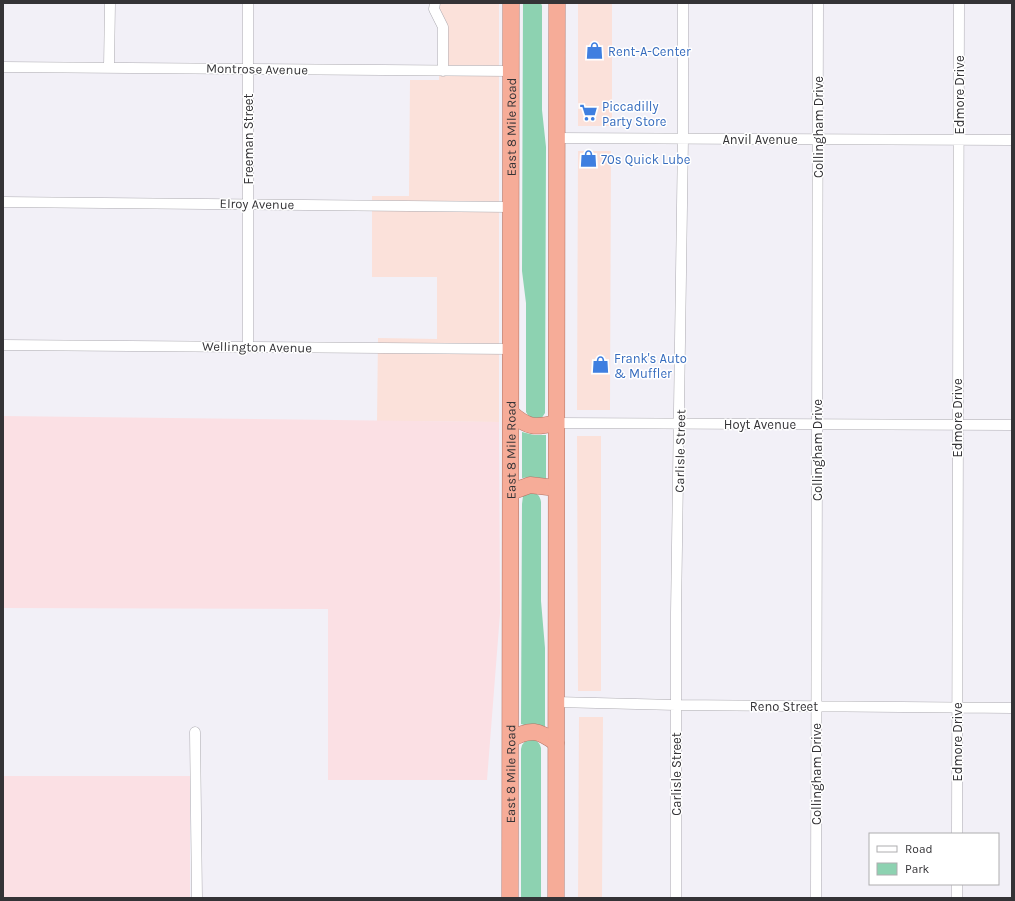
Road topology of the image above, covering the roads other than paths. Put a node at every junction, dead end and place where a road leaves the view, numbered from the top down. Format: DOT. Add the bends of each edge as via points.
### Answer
graph roads {
  1 [pos="110,3"];
  2 [pos="248,3"];
  3 [pos="435,3"];
  4 [pos="511,3"];
  5 [pos="557,3"];
  6 [pos="683,3"];
  7 [pos="818,3"];
  8 [pos="959,3"];
  9 [pos="3,67"];
  10 [pos="109,67"];
  11 [pos="248,69"];
  12 [pos="443,71"];
  13 [pos="511,71"];
  14 [pos="556,138"];
  15 [pos="683,138"];
  16 [pos="818,139"];
  17 [pos="958,140"];
  18 [pos="1012,140"];
  19 [pos="3,202"];
  20 [pos="248,204"];
  21 [pos="511,207"];
  22 [pos="3,344"];
  23 [pos="248,347"];
  24 [pos="511,349"];
  25 [pos="511,413"];
  26 [pos="556,423"];
  27 [pos="680,423"];
  28 [pos="817,424"];
  29 [pos="957,424"];
  30 [pos="1012,425"];
  31 [pos="556,488"];
  32 [pos="511,492"];
  33 [pos="556,702"];
  34 [pos="676,705"];
  35 [pos="816,706"];
  36 [pos="957,707"];
  37 [pos="1012,708"];
  38 [pos="195,732"];
  39 [pos="511,739"];
  40 [pos="556,743"];
  41 [pos="957,833"];
  42 [pos="957,885"];
  43 [pos="197,898"];
  44 [pos="510,898"];
  45 [pos="556,898"];
  46 [pos="676,898"];
  47 [pos="816,898"];
  48 [pos="957,898"];
  1 -- 10 [label="street"];
  2 -- 11 [label="street, Freeman Street"];
  3 -- 12 [label="street" via="434,9 443,27"];
  4 -- 13 [label="highway, East 8 Mile Road"];
  5 -- 14 [label="highway"];
  6 -- 15 [label="street, Carlisle Street"];
  7 -- 16 [label="street, Collingham Drive"];
  8 -- 17 [label="street, Edmore Drive"];
  9 -- 10 [label="street, Montrose Avenue"];
  10 -- 11 [label="street, Montrose Avenue"];
  11 -- 12 [label="street, Montrose Avenue"];
  11 -- 20 [label="street, Freeman Street"];
  12 -- 13 [label="street, Montrose Avenue"];
  13 -- 21 [label="highway, East 8 Mile Road"];
  14 -- 15 [label="street, Anvil Avenue"];
  14 -- 26 [label="highway"];
  15 -- 16 [label="street, Anvil Avenue"];
  15 -- 27 [label="street, Carlisle Street"];
  16 -- 17 [label="street, Anvil Avenue"];
  16 -- 28 [label="street, Collingham Drive"];
  17 -- 18 [label="street, Anvil Avenue"];
  17 -- 29 [label="street, Edmore Drive"];
  19 -- 20 [label="street, Elroy Avenue"];
  20 -- 21 [label="street, Elroy Avenue"];
  20 -- 23 [label="street, Freeman Street"];
  21 -- 24 [label="highway, East 8 Mile Road"];
  22 -- 23 [label="street, Wellington Avenue"];
  23 -- 24 [label="street, Wellington Avenue"];
  24 -- 25 [label="highway, East 8 Mile Road"];
  25 -- 26 [label="highway" via="520,422 531,426"];
  25 -- 32 [label="highway, East 8 Mile Road"];
  26 -- 27 [label="street, Hoyt Avenue"];
  26 -- 31 [label="highway"];
  27 -- 28 [label="street, Hoyt Avenue"];
  27 -- 34 [label="street, Carlisle Street"];
  28 -- 29 [label="street, Hoyt Avenue"];
  28 -- 35 [label="street, Collingham Drive"];
  29 -- 30 [label="street, Hoyt Avenue"];
  29 -- 36 [label="street, Edmore Drive"];
  31 -- 32 [label="highway" via="524,485"];
  31 -- 33 [label="highway"];
  32 -- 39 [label="highway, East 8 Mile Road"];
  33 -- 34 [label="street, Reno Street"];
  33 -- 40 [label="highway"];
  34 -- 35 [label="street, Reno Street"];
  34 -- 46 [label="street, Carlisle Street"];
  35 -- 36 [label="street, Reno Street"];
  35 -- 47 [label="street, Collingham Drive"];
  36 -- 37 [label="street, Reno Street"];
  36 -- 41 [label="street, Edmore Drive"];
  38 -- 43 [label="street"];
  39 -- 40 [label="highway" via="524,732 534,732 547,736"];
  39 -- 44 [label="highway, East 8 Mile Road"];
  40 -- 45 [label="highway"];
  42 -- 48 [label="street"];
}
